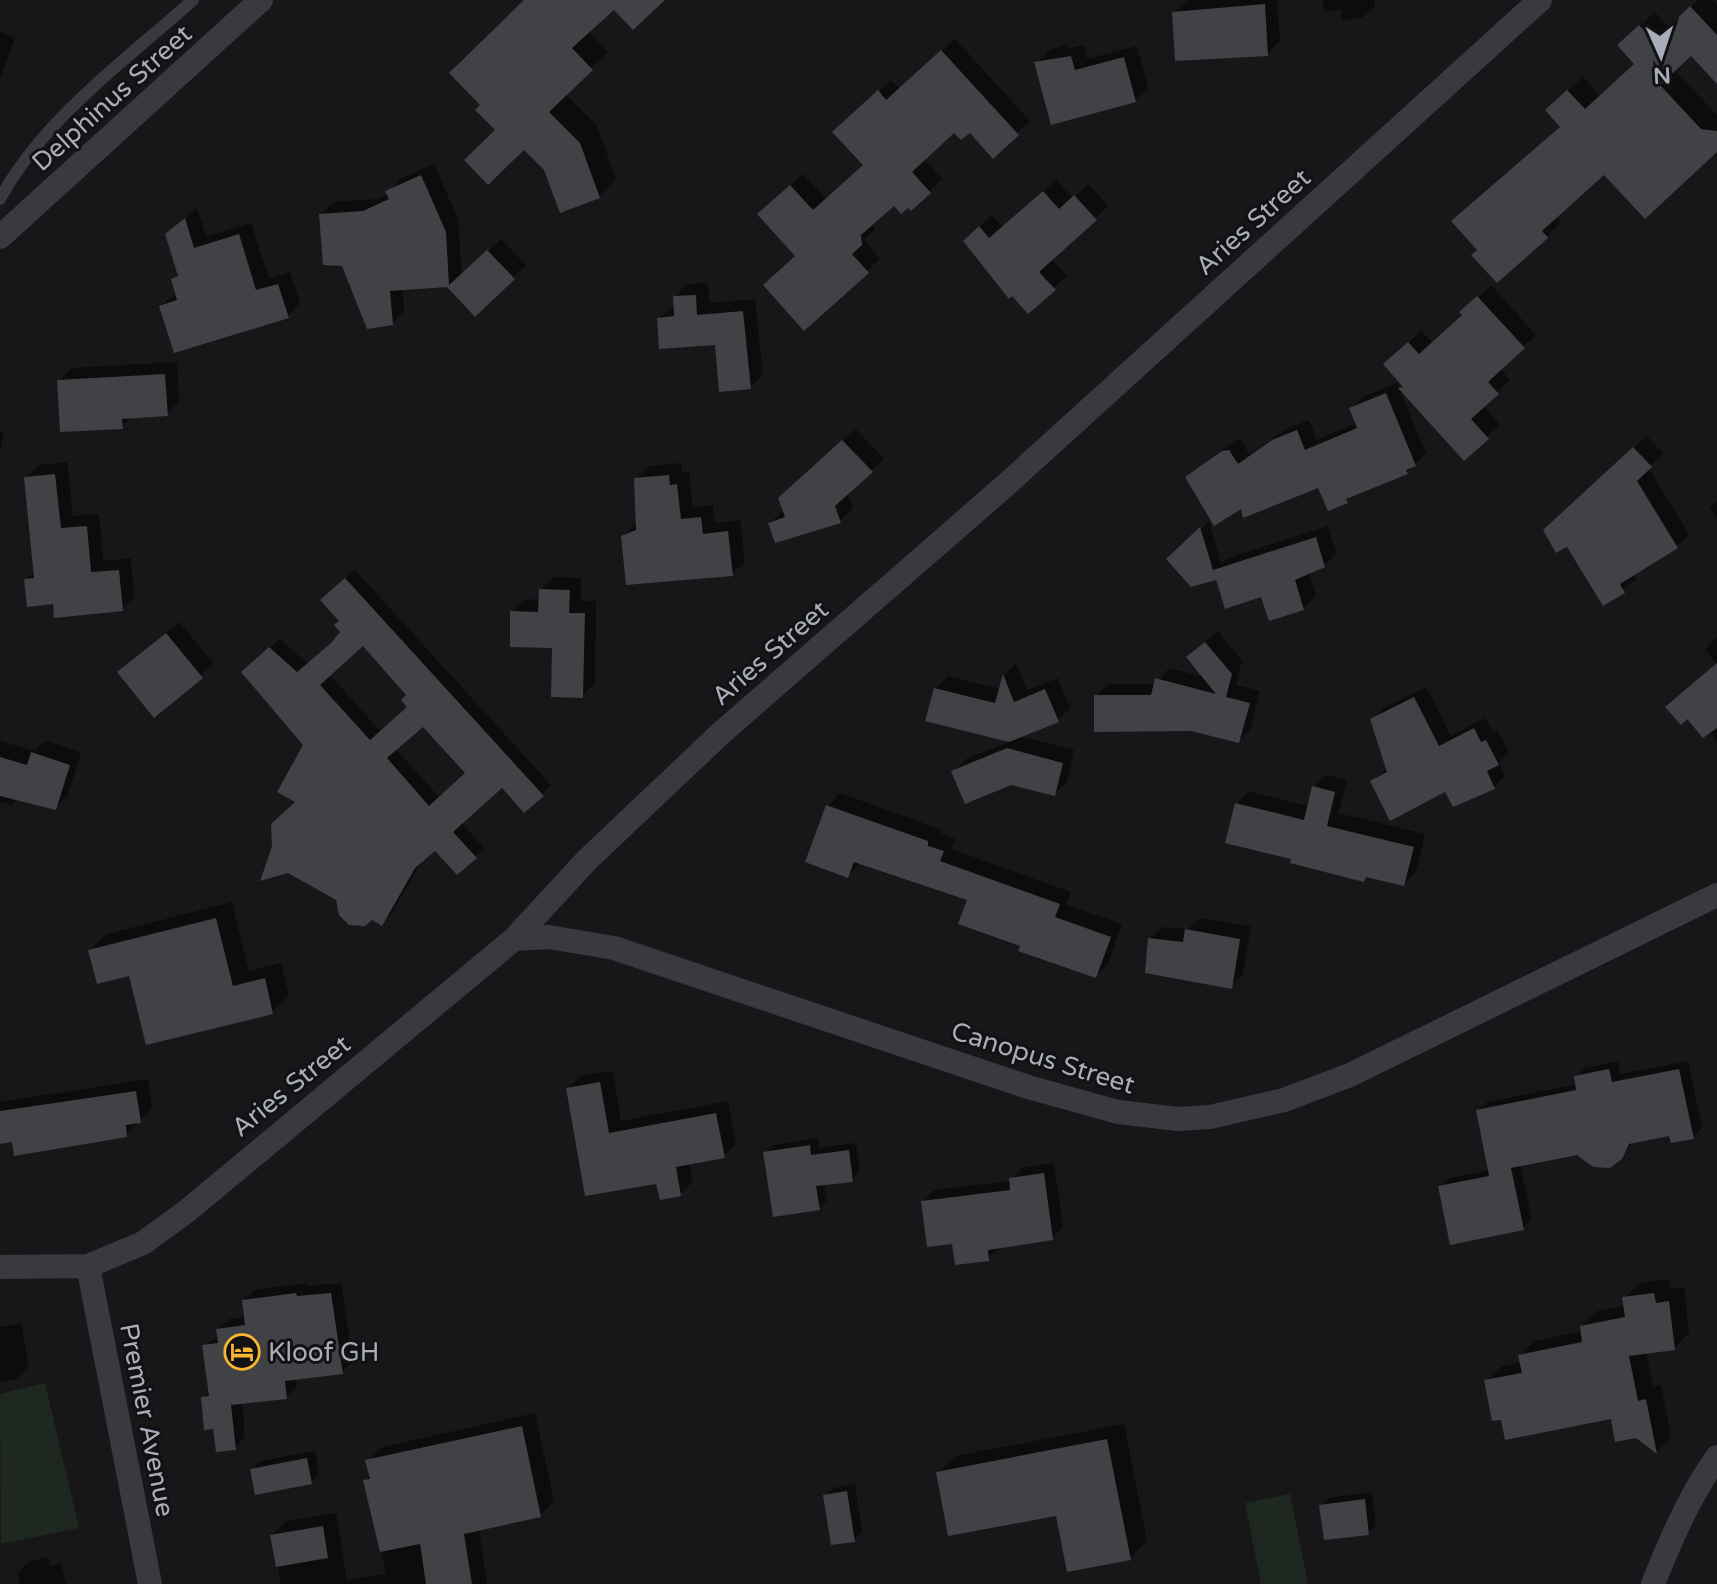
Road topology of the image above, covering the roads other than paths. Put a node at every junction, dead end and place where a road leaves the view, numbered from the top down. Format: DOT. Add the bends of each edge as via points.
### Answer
graph roads {
  1 [pos="193,0"];
  2 [pos="261,0"];
  3 [pos="1540,0"];
  4 [pos="0,199"];
  5 [pos="0,237"];
  6 [pos="1717,895"];
  7 [pos="514,939"];
  8 [pos="88,1266"];
  9 [pos="0,1267"];
  10 [pos="1717,1457"];
  11 [pos="150,1584"];
  12 [pos="1653,1584"];
  1 -- 4 [label="lane" via="65,116 27,157"];
  2 -- 5 [label="street, Delphinus Street"];
  3 -- 7 [label="street, Aries Street" via="1007,484 720,734 587,860"];
  6 -- 7 [label="street, Canopus Street" via="1350,1075 1284,1100 1178,1119 1118,1112 1028,1087 614,948 549,937"];
  7 -- 8 [label="street, Aries Street" via="187,1211 143,1243"];
  8 -- 9 [label="street, Aries Street"];
  8 -- 11 [label="street, Premier Avenue"];
  10 -- 12 [label="street" via="1686,1509"];
}
